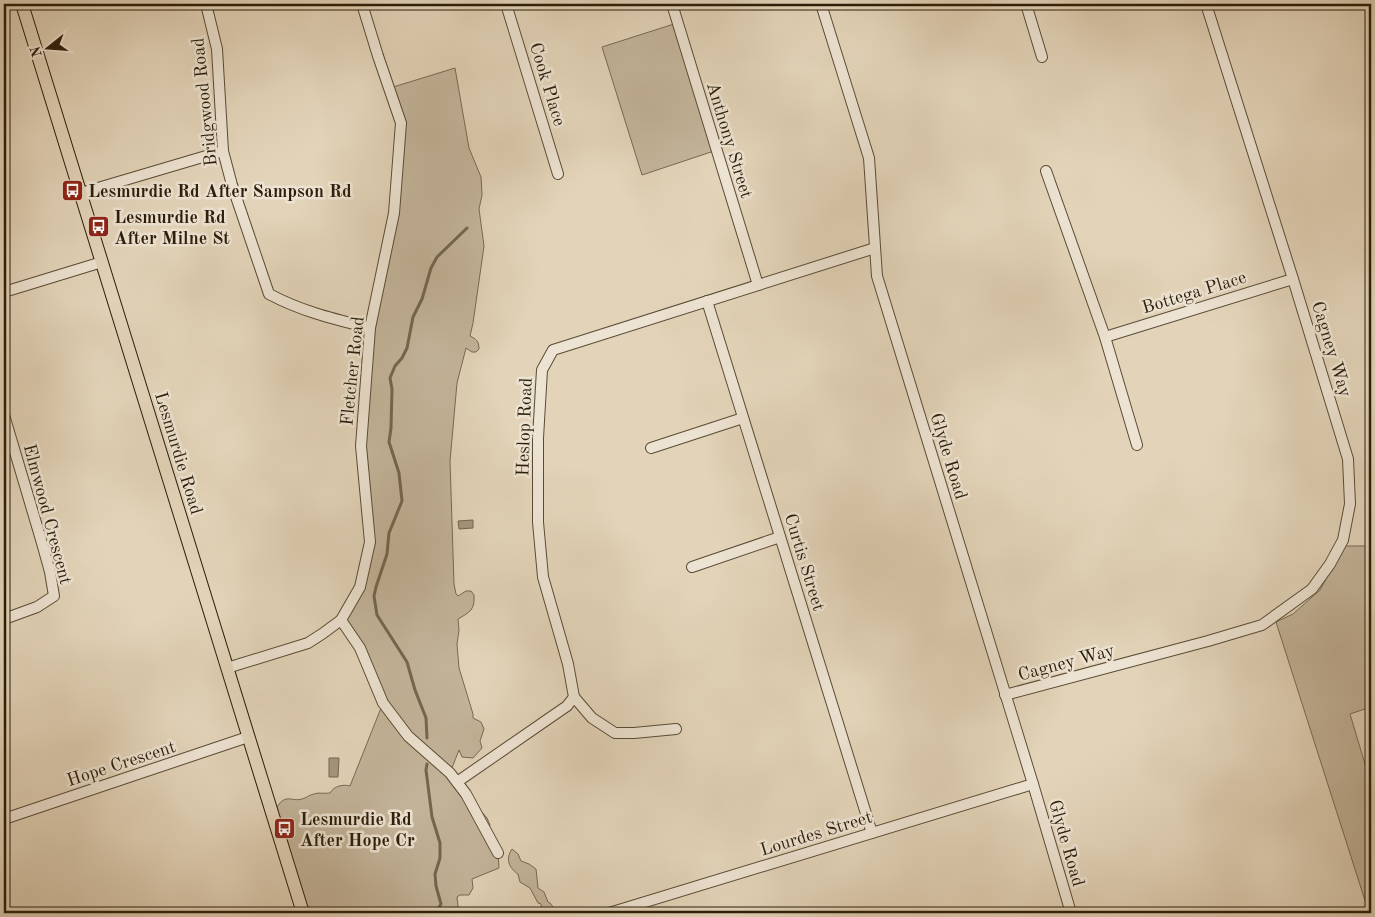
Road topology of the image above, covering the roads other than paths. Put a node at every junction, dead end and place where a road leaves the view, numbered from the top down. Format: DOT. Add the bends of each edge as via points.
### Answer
graph roads {
  1 [pos="22,4"];
  2 [pos="206,4"];
  3 [pos="362,4"];
  4 [pos="506,4"];
  5 [pos="672,4"];
  6 [pos="821,4"];
  7 [pos="1026,4"];
  8 [pos="1206,4"];
  9 [pos="1042,57"];
  10 [pos="223,151"];
  11 [pos="1046,170"];
  12 [pos="558,174"];
  13 [pos="81,193"];
  14 [pos="875,248"];
  15 [pos="102,262"];
  16 [pos="1293,279"];
  17 [pos="758,285"];
  18 [pos="4,292"];
  19 [pos="707,301"];
  20 [pos="370,328"];
  21 [pos="1105,337"];
  22 [pos="4,415"];
  23 [pos="743,418"];
  24 [pos="1137,445"];
  25 [pos="651,448"];
  26 [pos="780,537"];
  27 [pos="692,567"];
  28 [pos="4,619"];
  29 [pos="340,620"];
  30 [pos="227,668"];
  31 [pos="1006,694"];
  32 [pos="574,697"];
  33 [pos="676,729"];
  34 [pos="248,738"];
  35 [pos="457,782"];
  36 [pos="1033,784"];
  37 [pos="4,819"];
  38 [pos="872,833"];
  39 [pos="498,854"];
  40 [pos="303,913"];
  41 [pos="609,913"];
  42 [pos="1071,913"];
  1 -- 13 [label="main road, Lesmurdie Road"];
  2 -- 10 [label="street, Bridgwood Road" via="216,49"];
  3 -- 20 [label="street, Fletcher Road" via="401,123 394,213"];
  4 -- 12 [label="street, Cook Place"];
  5 -- 17 [label="street, Anthony Street"];
  6 -- 14 [label="street, Glyde Road" via="869,158"];
  7 -- 9 [label="street"];
  8 -- 16 [label="street, Cagney Way"];
  10 -- 13 [label="street"];
  10 -- 20 [label="street, Bridgwood Road" via="269,294 316,315"];
  11 -- 21 [label="street"];
  13 -- 15 [label="main road, Lesmurdie Road"];
  14 -- 17 [label="street, Heslop Road"];
  14 -- 31 [label="street, Glyde Road" via="877,276"];
  15 -- 18 [label="street"];
  15 -- 30 [label="main road, Lesmurdie Road"];
  16 -- 21 [label="street, Bottega Place"];
  16 -- 31 [label="street, Cagney Way" via="1348,459 1350,504 1343,540 1330,564 1312,589 1262,625"];
  17 -- 19 [label="street, Heslop Road"];
  19 -- 23 [label="street, Curtis Street"];
  19 -- 32 [label="street, Heslop Road" via="553,350 542,370 538,522 542,577 568,664"];
  20 -- 29 [label="street, Fletcher Road" via="361,446 370,542 360,587"];
  21 -- 24 [label="street"];
  22 -- 28 [label="street, Elmwood Crescent" via="42,543 54,596 38,607"];
  23 -- 25 [label="street"];
  23 -- 26 [label="street, Curtis Street"];
  26 -- 27 [label="street"];
  26 -- 38 [label="street, Curtis Street"];
  29 -- 30 [label="street, Fletcher Road" via="308,642"];
  29 -- 35 [label="street" via="360,648 383,703 408,736"];
  30 -- 34 [label="main road, Lesmurdie Road"];
  31 -- 36 [label="street, Glyde Road"];
  32 -- 33 [label="street" via="592,718 615,732"];
  32 -- 35 [label="street" via="567,706"];
  34 -- 37 [label="street, Hope Crescent"];
  34 -- 40 [label="main road, Lesmurdie Road"];
  35 -- 39 [label="street"];
  36 -- 38 [label="street, Lourdes Street"];
  36 -- 42 [label="street, Glyde Road"];
  38 -- 41 [label="street, Lourdes Street"];
}
